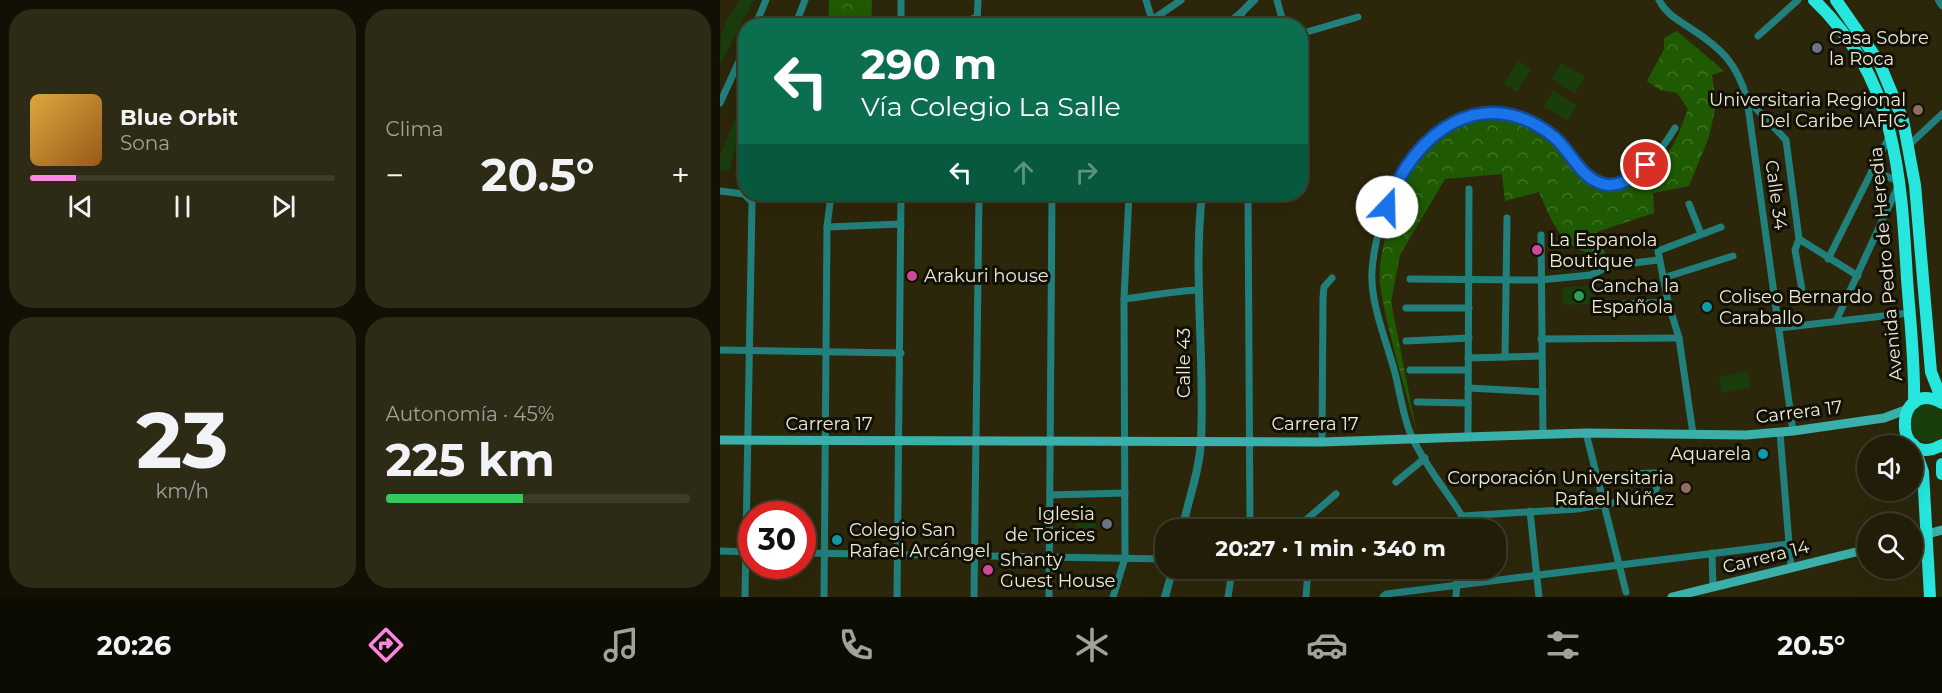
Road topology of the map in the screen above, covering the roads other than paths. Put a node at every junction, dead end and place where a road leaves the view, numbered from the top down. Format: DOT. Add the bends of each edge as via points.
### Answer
graph roads {
  1 [pos="766,0"];
  2 [pos="805,0"];
  3 [pos="902,0"];
  4 [pos="978,0"];
  5 [pos="1146,0"];
  6 [pos="1181,0"];
  7 [pos="1254,0"];
  8 [pos="1277,0"];
  9 [pos="1659,0"];
  10 [pos="1798,0"];
  11 [pos="1814,0"];
  12 [pos="1836,0"];
  13 [pos="1939,0"];
  14 [pos="1942,5"];
  15 [pos="1242,12"];
  16 [pos="977,17"];
  17 [pos="1358,17"];
  18 [pos="758,18"];
  19 [pos="798,18"];
  20 [pos="902,18"];
  21 [pos="1150,18"];
  22 [pos="1158,18"];
  23 [pos="1234,18"];
  24 [pos="1240,18"];
  25 [pos="1282,18"];
  26 [pos="1308,32"];
  27 [pos="1758,36"];
  28 [pos="738,64"];
  29 [pos="1747,99"];
  30 [pos="720,103"];
  31 [pos="1942,114"];
  32 [pos="1676,128"];
  33 [pos="1892,132"];
  34 [pos="1909,145"];
  35 [pos="1872,170"];
  36 [pos="1900,182"];
  37 [pos="1469,189"];
  38 [pos="720,191"];
  39 [pos="738,193"];
  40 [pos="751,201"];
  41 [pos="830,201"];
  42 [pos="901,201"];
  43 [pos="979,201"];
  44 [pos="1052,201"];
  45 [pos="1129,201"];
  46 [pos="1202,201"];
  47 [pos="1248,201"];
  48 [pos="1689,204"];
  49 [pos="1507,218"];
  50 [pos="901,224"];
  51 [pos="827,227"];
  52 [pos="1721,227"];
  53 [pos="1701,234"];
  54 [pos="1541,235"];
  55 [pos="1799,239"];
  56 [pos="1733,256"];
  57 [pos="1828,259"];
  58 [pos="1658,260"];
  59 [pos="1858,276"];
  60 [pos="1332,278"];
  61 [pos="1663,278"];
  62 [pos="1410,279"];
  63 [pos="1469,279"];
  64 [pos="1507,279"];
  65 [pos="1540,280"];
  66 [pos="1199,290"];
  67 [pos="1802,290"];
  68 [pos="1124,298"];
  69 [pos="1668,302"];
  70 [pos="1605,305"];
  71 [pos="1406,308"];
  72 [pos="1469,308"];
  73 [pos="1910,313"];
  74 [pos="1836,321"];
  75 [pos="1779,328"];
  76 [pos="1468,338"];
  77 [pos="1679,338"];
  78 [pos="1541,339"];
  79 [pos="1406,341"];
  80 [pos="720,350"];
  81 [pos="748,351"];
  82 [pos="826,352"];
  83 [pos="901,353"];
  84 [pos="1541,356"];
  85 [pos="1505,357"];
  86 [pos="1468,358"];
  87 [pos="1410,370"];
  88 [pos="1468,370"];
  89 [pos="1468,388"];
  90 [pos="1543,392"];
  91 [pos="1417,402"];
  92 [pos="1942,402"];
  93 [pos="1468,403"];
  94 [pos="1911,406"];
  95 [pos="1793,431"];
  96 [pos="1586,433"];
  97 [pos="1780,433"];
  98 [pos="1543,434"];
  99 [pos="1693,434"];
  100 [pos="1907,435"];
  101 [pos="1468,438"];
  102 [pos="720,440"];
  103 [pos="748,440"];
  104 [pos="825,440"];
  105 [pos="901,440"];
  106 [pos="1051,440"];
  107 [pos="1126,440"];
  108 [pos="1201,440"];
  109 [pos="1247,440"];
  110 [pos="1414,440"];
  111 [pos="976,441"];
  112 [pos="1322,442"];
  113 [pos="1942,445"];
  114 [pos="1923,447"];
  115 [pos="1425,458"];
  116 [pos="1942,464"];
  117 [pos="1923,472"];
  118 [pos="1627,474"];
  119 [pos="1942,474"];
  120 [pos="1396,482"];
  121 [pos="1125,493"];
  122 [pos="1336,494"];
  123 [pos="1050,495"];
  124 [pos="749,501"];
  125 [pos="1605,505"];
  126 [pos="1530,511"];
  127 [pos="1462,516"];
  128 [pos="1184,519"];
  129 [pos="1250,519"];
  130 [pos="1307,519"];
  131 [pos="1462,519"];
  132 [pos="1942,530"];
  133 [pos="1925,534"];
  134 [pos="1789,544"];
  135 [pos="720,551"];
  136 [pos="738,551"];
  137 [pos="1857,552"];
  138 [pos="816,553"];
  139 [pos="825,553"];
  140 [pos="1712,553"];
  141 [pos="898,554"];
  142 [pos="976,555"];
  143 [pos="1049,557"];
  144 [pos="1125,558"];
  145 [pos="1155,559"];
  146 [pos="1619,564"];
  147 [pos="1791,568"];
  148 [pos="1535,576"];
  149 [pos="747,579"];
  150 [pos="1170,579"];
  151 [pos="1231,579"];
  152 [pos="1307,579"];
  153 [pos="1457,579"];
  154 [pos="1457,584"];
  155 [pos="1713,587"];
  156 [pos="1626,592"];
  157 [pos="1383,596"];
  158 [pos="745,597"];
  159 [pos="824,597"];
  160 [pos="897,597"];
  161 [pos="974,597"];
  162 [pos="1049,597"];
  163 [pos="1113,597"];
  164 [pos="1165,597"];
  165 [pos="1228,597"];
  166 [pos="1306,597"];
  167 [pos="1456,597"];
  168 [pos="1539,597"];
  169 [pos="1671,597"];
  170 [pos="1930,597"];
  1 -- 18 [label="street"];
  2 -- 19 [label="street"];
  3 -- 20 [label="street"];
  4 -- 16 [label="street"];
  5 -- 21 [label="street"];
  6 -- 22 [label="street"];
  7 -- 15 [label="street"];
  8 -- 25 [label="street"];
  9 -- 29 [label="street, Calle 34" via="1668,13 1723,52 1741,77"];
  10 -- 27 [label="street"];
  11 -- 33 [label="highway, Avenida Pedro de Heredia" via="1858,56"];
  12 -- 34 [label="highway, Avenida Pedro de Heredia" via="1887,76"];
  13 -- 14 [label="street"];
  15 -- 23 [label="street"];
  15 -- 24 [label="street"];
  17 -- 26 [label="street"];
  28 -- 30 [label="street"];
  29 -- 55 [label="street" via="1786,140"];
  29 -- 75 [label="street, Calle 34"];
  31 -- 34 [label="street"];
  32 -- 110 [label="street" via="1654,159 1618,185 1595,182 1556,138 1536,125 1497,112 1466,116 1451,123 1418,150 1392,193 1372,272 1375,297"];
  33 -- 35 [label="street"];
  33 -- 36 [label="highway, Avenida Pedro de Heredia"];
  34 -- 92 [label="highway, Avenida Pedro de Heredia" via="1931,372"];
  35 -- 36 [label="street"];
  35 -- 57 [label="street"];
  36 -- 59 [label="street"];
  36 -- 73 [label="highway, Avenida Pedro de Heredia"];
  37 -- 63 [label="street"];
  38 -- 39 [label="street"];
  40 -- 81 [label="street"];
  41 -- 51 [label="street"];
  42 -- 50 [label="street"];
  43 -- 111 [label="street"];
  44 -- 106 [label="street"];
  45 -- 68 [label="street"];
  46 -- 66 [label="street, Calle 43"];
  47 -- 109 [label="street"];
  48 -- 53 [label="street"];
  49 -- 64 [label="street"];
  50 -- 51 [label="street"];
  50 -- 83 [label="street"];
  51 -- 82 [label="street"];
  52 -- 53 [label="street"];
  53 -- 58 [label="street" via="1658,251"];
  54 -- 65 [label="street"];
  55 -- 57 [label="street"];
  55 -- 67 [label="street" via="1795,250"];
  56 -- 61 [label="street"];
  57 -- 59 [label="street"];
  58 -- 61 [label="street"];
  58 -- 65 [label="street" via="1609,266 1591,275"];
  59 -- 74 [label="street"];
  60 -- 112 [label="street" via="1324,287 1323,298"];
  61 -- 69 [label="street"];
  62 -- 63 [label="street"];
  63 -- 64 [label="street"];
  63 -- 72 [label="street"];
  64 -- 65 [label="street"];
  64 -- 85 [label="street"];
  65 -- 78 [label="street"];
  66 -- 68 [label="street"];
  66 -- 108 [label="street, Calle 43"];
  68 -- 107 [label="street"];
  69 -- 70 [label="street"];
  69 -- 77 [label="street"];
  71 -- 72 [label="street"];
  72 -- 76 [label="street"];
  73 -- 74 [label="street"];
  73 -- 94 [label="highway, Avenida Pedro de Heredia"];
  74 -- 75 [label="street"];
  75 -- 95 [label="street, Calle 34"];
  76 -- 79 [label="street"];
  76 -- 86 [label="street"];
  77 -- 78 [label="street"];
  77 -- 99 [label="street"];
  78 -- 84 [label="street"];
  80 -- 81 [label="street"];
  81 -- 82 [label="street"];
  81 -- 103 [label="street"];
  82 -- 83 [label="street"];
  82 -- 104 [label="street"];
  83 -- 105 [label="street"];
  84 -- 85 [label="street"];
  84 -- 90 [label="street"];
  85 -- 86 [label="street"];
  86 -- 88 [label="street"];
  87 -- 88 [label="street"];
  88 -- 89 [label="street"];
  89 -- 90 [label="street"];
  89 -- 93 [label="street"];
  90 -- 98 [label="street"];
  91 -- 93 [label="street"];
  92 -- 94 [label="highway" via="1929,399"];
  93 -- 101 [label="street"];
  94 -- 95 [label="main road, Carrera 17" via="1884,418"];
  94 -- 100 [label="highway, Avenida Pedro de Heredia" via="1904,416"];
  95 -- 97 [label="main road, Carrera 17"];
  96 -- 98 [label="main road, Carrera 17"];
  96 -- 99 [label="main road, Carrera 17"];
  96 -- 125 [label="street"];
  97 -- 99 [label="main road, Carrera 17"];
  97 -- 134 [label="street"];
  98 -- 101 [label="main road, Carrera 17"];
  101 -- 110 [label="main road, Carrera 17"];
  102 -- 103 [label="main road, Carrera 17"];
  103 -- 104 [label="main road, Carrera 17"];
  103 -- 124 [label="street"];
  104 -- 105 [label="main road, Carrera 17"];
  104 -- 139 [label="street"];
  105 -- 111 [label="main road, Carrera 17"];
  105 -- 141 [label="street"];
  106 -- 107 [label="main road, Carrera 17"];
  106 -- 111 [label="main road, Carrera 17"];
  106 -- 123 [label="street"];
  107 -- 108 [label="main road, Carrera 17"];
  107 -- 121 [label="street"];
  108 -- 109 [label="main road, Carrera 17"];
  108 -- 128 [label="street, Calle 43"];
  109 -- 112 [label="main road, Carrera 17"];
  109 -- 129 [label="street"];
  110 -- 112 [label="main road, Carrera 17"];
  110 -- 115 [label="street"];
  111 -- 142 [label="street"];
  113 -- 114 [label="highway"];
  115 -- 120 [label="street"];
  115 -- 127 [label="street"];
  116 -- 119 [label="highway"];
  117 -- 133 [label="highway"];
  118 -- 125 [label="street" via="1655,473 1657,487 1652,496"];
  121 -- 123 [label="street"];
  121 -- 144 [label="street"];
  122 -- 130 [label="street"];
  123 -- 143 [label="street"];
  125 -- 126 [label="street"];
  125 -- 146 [label="street"];
  126 -- 127 [label="street"];
  126 -- 148 [label="street"];
  127 -- 131 [label="street"];
  132 -- 133 [label="main road"];
  133 -- 170 [label="highway"];
  134 -- 140 [label="street"];
  134 -- 147 [label="street"];
  135 -- 136 [label="street"];
  137 -- 147 [label="main road, Carrera 14"];
  138 -- 139 [label="street"];
  139 -- 141 [label="street"];
  139 -- 159 [label="street"];
  140 -- 146 [label="street"];
  140 -- 155 [label="street"];
  141 -- 142 [label="street"];
  141 -- 160 [label="street"];
  142 -- 143 [label="street"];
  142 -- 161 [label="street"];
  143 -- 144 [label="street"];
  143 -- 162 [label="street"];
  144 -- 145 [label="street"];
  144 -- 163 [label="street"];
  146 -- 148 [label="street"];
  146 -- 156 [label="street"];
  147 -- 155 [label="main road, Carrera 14"];
  148 -- 154 [label="street"];
  148 -- 168 [label="street"];
  149 -- 158 [label="street"];
  150 -- 164 [label="street"];
  151 -- 165 [label="street"];
  152 -- 166 [label="street"];
  153 -- 154 [label="street"];
  154 -- 157 [label="street"];
  154 -- 167 [label="street"];
  155 -- 169 [label="main road, Carrera 14"];
}
